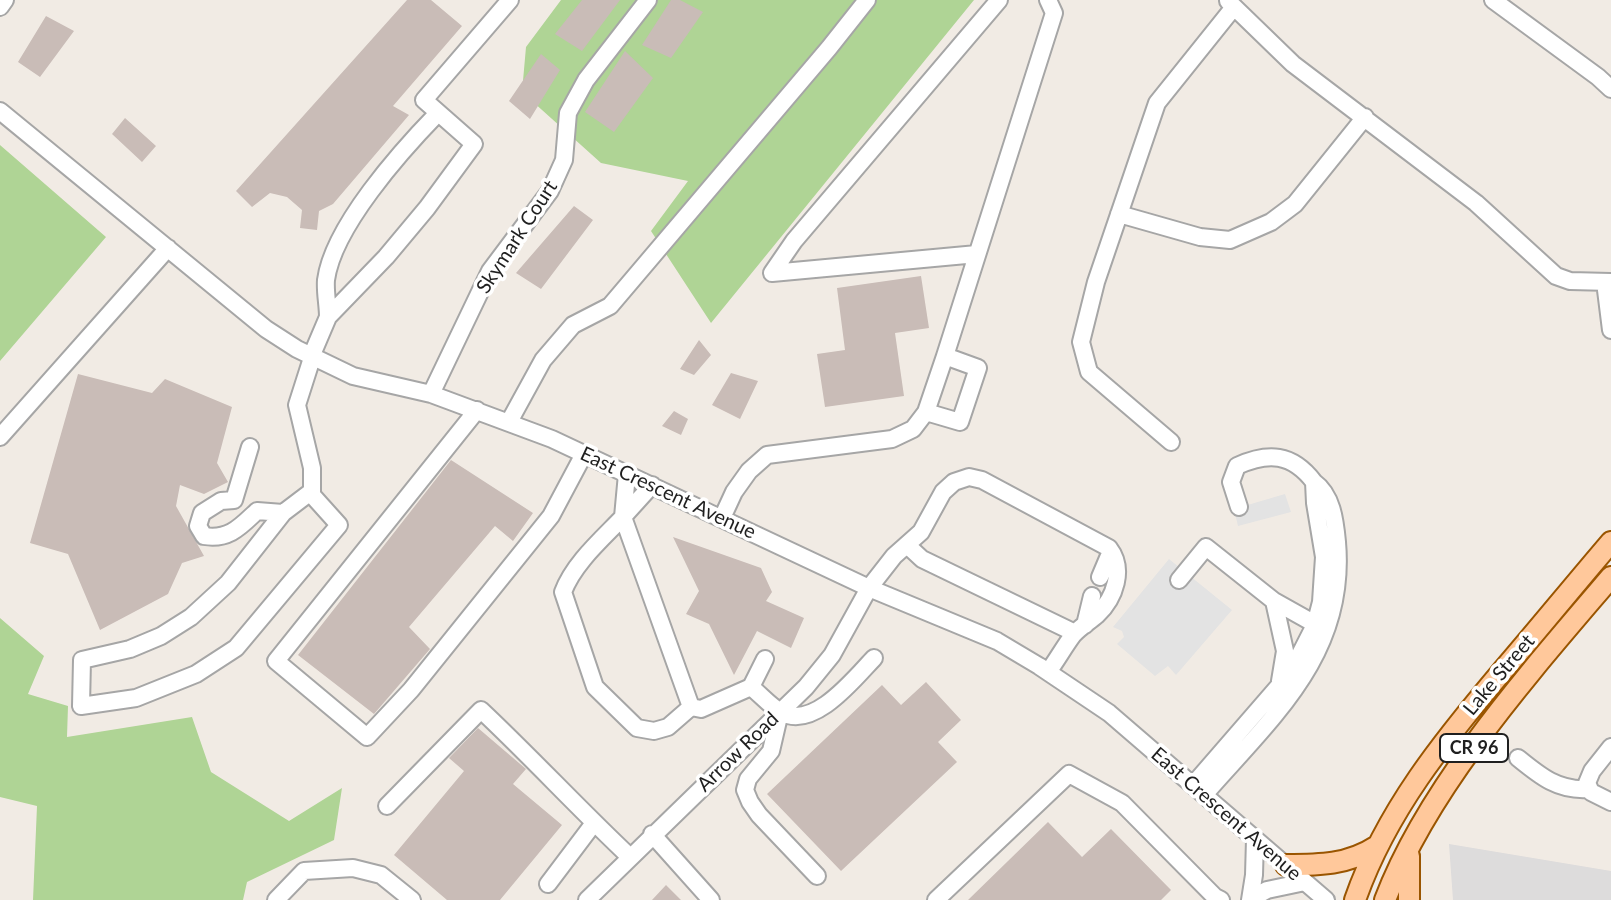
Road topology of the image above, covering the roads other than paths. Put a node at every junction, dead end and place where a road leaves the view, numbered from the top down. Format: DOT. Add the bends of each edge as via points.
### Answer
graph roads {
  1 [pos="5,0"];
  2 [pos="510,0"];
  3 [pos="648,0"];
  4 [pos="867,0"];
  5 [pos="999,0"];
  6 [pos="1048,0"];
  7 [pos="1493,0"];
  8 [pos="1231,3"];
  9 [pos="0,7"];
  10 [pos="1611,89"];
  11 [pos="0,111"];
  12 [pos="438,113"];
  13 [pos="1365,117"];
  14 [pos="1119,214"];
  15 [pos="168,248"];
  16 [pos="977,254"];
  17 [pos="326,280"];
  18 [pos="1608,282"];
  19 [pos="356,290"];
  20 [pos="328,317"];
  21 [pos="1611,330"];
  22 [pos="945,356"];
  23 [pos="312,357"];
  24 [pos="431,394"];
  25 [pos="477,410"];
  26 [pos="926,412"];
  27 [pos="509,422"];
  28 [pos="0,437"];
  29 [pos="1171,442"];
  30 [pos="250,447"];
  31 [pos="584,454"];
  32 [pos="627,474"];
  33 [pos="652,485"];
  34 [pos="312,491"];
  35 [pos="234,500"];
  36 [pos="1239,507"];
  37 [pos="283,513"];
  38 [pos="623,517"];
  39 [pos="722,518"];
  40 [pos="246,521"];
  41 [pos="1611,542"];
  42 [pos="908,546"];
  43 [pos="1111,551"];
  44 [pos="1100,577"];
  45 [pos="1611,577"];
  46 [pos="1179,580"];
  47 [pos="869,588"];
  48 [pos="1092,596"];
  49 [pos="1274,601"];
  50 [pos="1321,628"];
  51 [pos="1080,629"];
  52 [pos="874,658"];
  53 [pos="765,659"];
  54 [pos="1048,672"];
  55 [pos="751,687"];
  56 [pos="1277,687"];
  57 [pos="691,707"];
  58 [pos="780,712"];
  59 [pos="1611,747"];
  60 [pos="1518,758"];
  61 [pos="1588,789"];
  62 [pos="1199,790"];
  63 [pos="1611,802"];
  64 [pos="387,806"];
  65 [pos="594,823"];
  66 [pos="652,834"];
  67 [pos="1255,839"];
  68 [pos="1411,841"];
  69 [pos="1377,846"];
  70 [pos="630,857"];
  71 [pos="1286,865"];
  72 [pos="817,876"];
  73 [pos="1305,882"];
  74 [pos="548,884"];
  75 [pos="1251,899"];
  76 [pos="276,900"];
  77 [pos="412,900"];
  78 [pos="587,900"];
  79 [pos="711,900"];
  80 [pos="936,900"];
  81 [pos="1221,900"];
  82 [pos="1326,900"];
  83 [pos="1355,900"];
  84 [pos="1385,900"];
  85 [pos="1409,900"];
  1 -- 9 [label="street"];
  2 -- 12 [label="street" via="424,100"];
  3 -- 24 [label="street, Skymark Court" via="586,80 568,113 564,160 550,191 490,271"];
  4 -- 27 [label="street" via="610,306 573,325 543,360"];
  5 -- 16 [label="street" via="772,273"];
  6 -- 16 [label="street" via="1054,13"];
  7 -- 10 [label="street"];
  8 -- 13 [label="street" via="1293,64"];
  8 -- 14 [label="street" via="1157,103"];
  11 -- 15 [label="street, East Crescent Avenue"];
  12 -- 17 [label="street" via="364,199 335,251"];
  12 -- 19 [label="street" via="474,144"];
  13 -- 14 [label="street" via="1295,204 1271,222 1230,240"];
  13 -- 18 [label="street" via="1476,203 1556,276"];
  14 -- 29 [label="street" via="1081,342 1089,372"];
  15 -- 23 [label="street, East Crescent Avenue" via="266,329"];
  15 -- 28 [label="street"];
  16 -- 22 [label="street"];
  17 -- 19 [label="street"];
  17 -- 20 [label="street"];
  18 -- 21 [label="street"];
  19 -- 20 [label="street"];
  20 -- 23 [label="street"];
  22 -- 26 [label="street"];
  22 -- 26 [label="street" via="978,368 960,422"];
  23 -- 24 [label="street, East Crescent Avenue" via="353,376"];
  23 -- 34 [label="street" via="297,405"];
  24 -- 25 [label="street, East Crescent Avenue"];
  25 -- 27 [label="street, East Crescent Avenue"];
  25 -- 31 [label="street" via="276,661 367,737 551,516"];
  26 -- 39 [label="street" via="913,429 892,439 767,455 734,492"];
  27 -- 31 [label="street, East Crescent Avenue"];
  30 -- 35 [label="street"];
  31 -- 32 [label="street, East Crescent Avenue"];
  32 -- 33 [label="street, East Crescent Avenue"];
  32 -- 38 [label="street"];
  33 -- 38 [label="street"];
  33 -- 39 [label="street, East Crescent Avenue"];
  34 -- 37 [label="street"];
  34 -- 37 [label="street" via="339,525 236,648 196,674 136,698 81,706 82,660 130,649 191,617 228,583"];
  35 -- 40 [label="street"];
  35 -- 40 [label="street" via="202,513 198,526 204,536 218,538"];
  36 -- 50 [label="street" via="1231,482 1237,466 1258,456 1286,458 1325,490 1336,525 1337,587"];
  37 -- 40 [label="street" via="257,511"];
  38 -- 57 [label="street"];
  38 -- 57 [label="street" via="563,592 595,687 637,728 668,727"];
  39 -- 47 [label="street, East Crescent Avenue"];
  41 -- 69 [label="main road, Lake Street / CR 96" via="1439,748"];
  42 -- 43 [label="street, Arrow Road" via="943,492 969,477"];
  42 -- 47 [label="street, Arrow Road"];
  42 -- 51 [label="street" via="922,559"];
  43 -- 44 [label="street"];
  43 -- 51 [label="street" via="1119,573 1112,593"];
  45 -- 68 [label="main road, Lake Street / CR 96" via="1493,722"];
  46 -- 49 [label="street" via="1206,547"];
  47 -- 54 [label="street, East Crescent Avenue" via="997,641"];
  47 -- 58 [label="street, Arrow Road" via="832,655"];
  48 -- 51 [label="street"];
  49 -- 50 [label="street"];
  49 -- 56 [label="street" via="1285,651"];
  50 -- 56 [label="street"];
  50 -- 62 [label="street" via="1314,660 1293,692"];
  51 -- 54 [label="street"];
  52 -- 58 [label="street" via="818,711 804,716"];
  53 -- 55 [label="street"];
  54 -- 62 [label="street, East Crescent Avenue" via="1109,713"];
  55 -- 57 [label="street" via="701,709"];
  55 -- 58 [label="street"];
  56 -- 62 [label="street"];
  58 -- 66 [label="street, Arrow Road"];
  58 -- 72 [label="street" via="771,751 745,790 759,815"];
  59 -- 61 [label="street" via="1588,776"];
  60 -- 61 [label="street" via="1551,783"];
  61 -- 63 [label="street"];
  62 -- 67 [label="street, East Crescent Avenue"];
  64 -- 65 [label="street" via="481,710"];
  65 -- 70 [label="street"];
  65 -- 74 [label="street"];
  66 -- 70 [label="street, Arrow Road"];
  66 -- 79 [label="street"];
  67 -- 71 [label="street, East Crescent Avenue"];
  67 -- 75 [label="street"];
  68 -- 84 [label="main road, Lake Street / CR 96"];
  68 -- 85 [label="main road"];
  69 -- 71 [label="main road" via="1338,863"];
  69 -- 83 [label="main road, Lake Street / CR 96"];
  70 -- 78 [label="street, Arrow Road"];
  71 -- 73 [label="street, East Crescent Avenue"];
  73 -- 75 [label="street"];
  73 -- 82 [label="street, East Crescent Avenue"];
  76 -- 77 [label="street" via="304,871 353,868 381,875"];
  80 -- 81 [label="street" via="1069,774 1122,803"];
}
